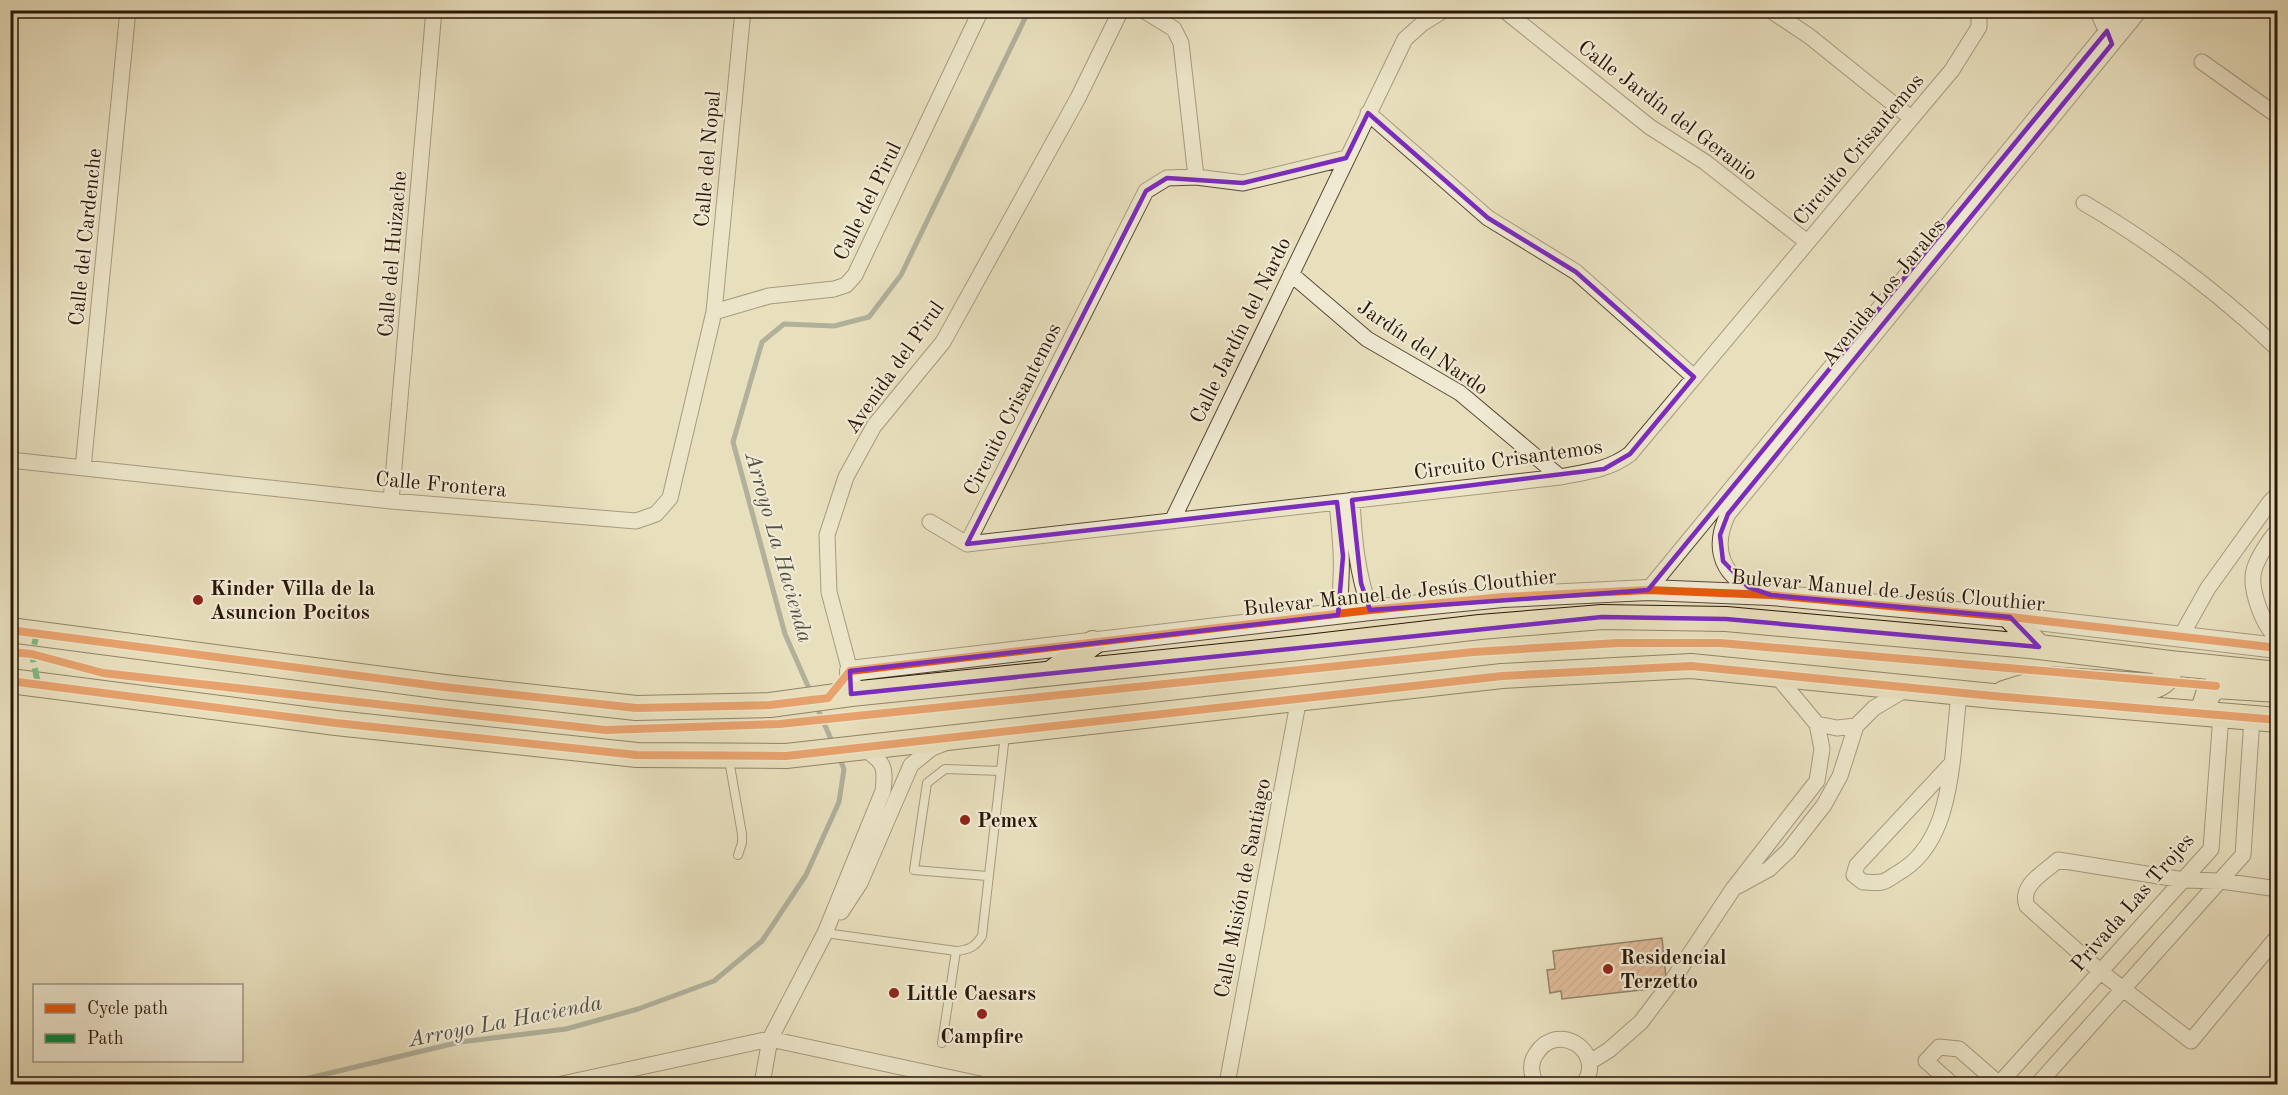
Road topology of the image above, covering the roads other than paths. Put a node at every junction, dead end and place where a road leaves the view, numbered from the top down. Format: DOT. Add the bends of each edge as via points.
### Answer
graph roads {
  1 [pos="128,10"];
  2 [pos="434,10"];
  3 [pos="743,10"];
  4 [pos="981,10"];
  5 [pos="1121,10"];
  6 [pos="1143,10"];
  7 [pos="1444,10"];
  8 [pos="1504,10"];
  9 [pos="1770,10"];
  10 [pos="1978,10"];
  11 [pos="2097,10"];
  12 [pos="2124,10"];
  13 [pos="2140,10"];
  14 [pos="2110,38"];
  15 [pos="2202,62"];
  16 [pos="1368,113"];
  17 [pos="2277,116"];
  18 [pos="1911,118"];
  19 [pos="1346,158"];
  20 [pos="1196,177"];
  21 [pos="2084,203"];
  22 [pos="1807,242"];
  23 [pos="1291,274"];
  24 [pos="714,312"];
  25 [pos="2277,349"];
  26 [pos="1694,377"];
  27 [pos="10,460"];
  28 [pos="83,468"];
  29 [pos="1560,477"];
  30 [pos="2277,494"];
  31 [pos="391,501"];
  32 [pos="1345,501"];
  33 [pos="1172,521"];
  34 [pos="930,522"];
  35 [pos="2277,530"];
  36 [pos="967,544"];
  37 [pos="1648,590"];
  38 [pos="1771,595"];
  39 [pos="1370,610"];
  40 [pos="1338,615"];
  41 [pos="2010,617"];
  42 [pos="10,630"];
  43 [pos="2180,638"];
  44 [pos="2277,638"];
  45 [pos="1093,643"];
  46 [pos="2039,647"];
  47 [pos="2277,648"];
  48 [pos="2170,663"];
  49 [pos="1050,673"];
  50 [pos="2277,674"];
  51 [pos="1776,675"];
  52 [pos="10,681"];
  53 [pos="843,688"];
  54 [pos="1908,688"];
  55 [pos="2277,690"];
  56 [pos="1959,693"];
  57 [pos="1993,696"];
  58 [pos="1299,698"];
  59 [pos="2212,714"];
  60 [pos="2252,718"];
  61 [pos="2277,720"];
  62 [pos="1817,724"];
  63 [pos="1856,726"];
  64 [pos="1005,731"];
  65 [pos="960,736"];
  66 [pos="864,748"];
  67 [pos="728,756"];
  68 [pos="1952,763"];
  69 [pos="1000,771"];
  70 [pos="738,855"];
  71 [pos="987,876"];
  72 [pos="2184,880"];
  73 [pos="2221,881"];
  74 [pos="1733,888"];
  75 [pos="2277,889"];
  76 [pos="825,933"];
  77 [pos="2277,936"];
  78 [pos="956,951"];
  79 [pos="2101,972"];
  80 [pos="2124,989"];
  81 [pos="770,1039"];
  82 [pos="942,1043"];
  83 [pos="1590,1062"];
  84 [pos="562,1084"];
  85 [pos="762,1084"];
  86 [pos="980,1084"];
  87 [pos="1227,1084"];
  88 [pos="1536,1084"];
  89 [pos="1584,1084"];
  90 [pos="1952,1084"];
  91 [pos="1999,1084"];
  92 [pos="2038,1084"];
  1 -- 28 [label="street, Calle del Cardenche"];
  2 -- 31 [label="street, Calle del Huizache"];
  3 -- 24 [label="street, Calle del Nopal"];
  4 -- 24 [label="street, Calle del Pirul" via="855,275 846,285 834,289 769,296"];
  5 -- 53 [label="street, Avenida del Pirul" via="1078,98 943,342 874,426 846,477 827,535 829,592"];
  6 -- 20 [label="street" via="1174,29 1181,43"];
  7 -- 16 [label="street" via="1405,39"];
  8 -- 22 [label="street, Calle Jardín del Geranio" via="1650,127 1705,162"];
  9 -- 18 [label="street" via="1809,36"];
  10 -- 18 [label="street, Circuito Crisantemos" via="1979,27 1952,70"];
  11 -- 14 [label="street"];
  12 -- 14 [label="street, Avenida Los Jarales"];
  13 -- 14 [label="street, Avenida Los Jarales"];
  14 -- 37 [label="street, Avenida Los Jarales"];
  14 -- 38 [label="street, Avenida Los Jarales" via="1728,514 1722,525 1720,546 1728,571 1748,588"];
  15 -- 17 [label="street"];
  16 -- 19 [label="street"];
  16 -- 26 [label="street" via="1488,219 1576,272"];
  18 -- 22 [label="street, Circuito Crisantemos"];
  19 -- 20 [label="street, Circuito Crisantemos" via="1243,183"];
  19 -- 23 [label="street, Calle Jardín del Nardo"];
  20 -- 36 [label="street, Circuito Crisantemos" via="1167,178 1146,191"];
  21 -- 25 [label="street" via="2190,273"];
  22 -- 26 [label="street, Circuito Crisantemos"];
  23 -- 29 [label="street, Jardín del Nardo" via="1367,339 1460,393"];
  23 -- 33 [label="street, Calle Jardín del Nardo"];
  24 -- 31 [label="street, Calle Frontera" via="670,498 656,514 636,521"];
  26 -- 29 [label="street, Circuito Crisantemos" via="1630,454 1618,463"];
  27 -- 28 [label="street, Calle Frontera"];
  28 -- 31 [label="street, Calle Frontera"];
  29 -- 32 [label="street, Circuito Crisantemos"];
  30 -- 43 [label="street" via="2208,588"];
  32 -- 33 [label="street, Circuito Crisantemos"];
  32 -- 39 [label="street"];
  32 -- 40 [label="street"];
  33 -- 36 [label="street, Circuito Crisantemos"];
  34 -- 36 [label="street"];
  35 -- 44 [label="street" via="2253,571 2258,610"];
  37 -- 38 [label="street, Bulevar Manuel de Jesús Clouthier"];
  37 -- 39 [label="street, Bulevar Manuel de Jesús Clouthier" via="1503,597"];
  38 -- 41 [label="street, Bulevar Manuel de Jesús Clouthier"];
  39 -- 40 [label="street, Bulevar Manuel de Jesús Clouthier"];
  40 -- 45 [label="street, Bulevar Manuel de Jesús Clouthier"];
  41 -- 43 [label="street, Bulevar Manuel de Jesús Clouthier"];
  41 -- 46 [label="main road"];
  42 -- 53 [label="main road" via="636,708 770,705"];
  43 -- 47 [label="street, Bulevar Manuel de Jesús Clouthier"];
  45 -- 49 [label="main road"];
  45 -- 53 [label="street, Bulevar Manuel de Jesús Clouthier"];
  46 -- 48 [label="main road"];
  46 -- 49 [label="main road" via="1726,619 1602,617"];
  48 -- 50 [label="main road"];
  48 -- 57 [label="main road" via="2170,675 2155,686 2049,679"];
  49 -- 53 [label="main road"];
  51 -- 54 [label="main road"];
  51 -- 58 [label="main road" via="1691,666 1502,676"];
  51 -- 62 [label="street"];
  52 -- 67 [label="main road" via="602,752"];
  54 -- 56 [label="main road"];
  54 -- 63 [label="street" via="1874,708"];
  55 -- 59 [label="main road" via="2216,686 2208,694"];
  56 -- 57 [label="main road"];
  56 -- 68 [label="street"];
  57 -- 59 [label="main road"];
  58 -- 64 [label="main road"];
  58 -- 87 [label="street, Calle Misión de Santiago"];
  59 -- 60 [label="main road"];
  59 -- 72 [label="street, Privada Las Trojes" via="2211,849"];
  60 -- 61 [label="main road"];
  60 -- 73 [label="street" via="2243,855"];
  62 -- 63 [label="street"];
  62 -- 74 [label="street" via="1822,749 1817,781"];
  63 -- 74 [label="street" via="1840,776 1824,805 1768,869"];
  64 -- 65 [label="main road"];
  64 -- 69 [label="lane"];
  65 -- 66 [label="main road"];
  65 -- 76 [label="street" via="932,748 910,765 860,883"];
  66 -- 67 [label="main road" via="786,756"];
  66 -- 76 [label="street" via="880,760 886,772 883,791"];
  67 -- 70 [label="lane" via="742,834"];
  68 -- 68 [label="street" via="1949,792 1932,839 1909,867 1883,882 1863,882 1854,875 1857,865"];
  69 -- 71 [label="lane"];
  69 -- 71 [label="lane" via="945,769 927,783 914,870"];
  71 -- 78 [label="lane" via="982,936 967,951"];
  72 -- 73 [label="street"];
  72 -- 79 [label="street, Privada Las Trojes"];
  72 -- 79 [label="street" via="2058,860 2026,888 2027,906"];
  73 -- 75 [label="street"];
  73 -- 80 [label="street"];
  74 -- 83 [label="street" via="1641,1022"];
  76 -- 78 [label="lane"];
  76 -- 81 [label="street"];
  77 -- 80 [label="street" via="2191,1041"];
  78 -- 82 [label="lane"];
  79 -- 80 [label="street"];
  79 -- 91 [label="street, Privada Las Trojes"];
  80 -- 92 [label="street"];
  81 -- 84 [label="street"];
  81 -- 85 [label="street"];
  81 -- 86 [label="street"];
  83 -- 88 [label="street" via="1582,1048 1570,1040 1554,1039 1540,1046 1532,1059 1531,1075"];
  83 -- 89 [label="street"];
  90 -- 91 [label="street" via="1926,1061 1939,1047 1959,1049"];
}
